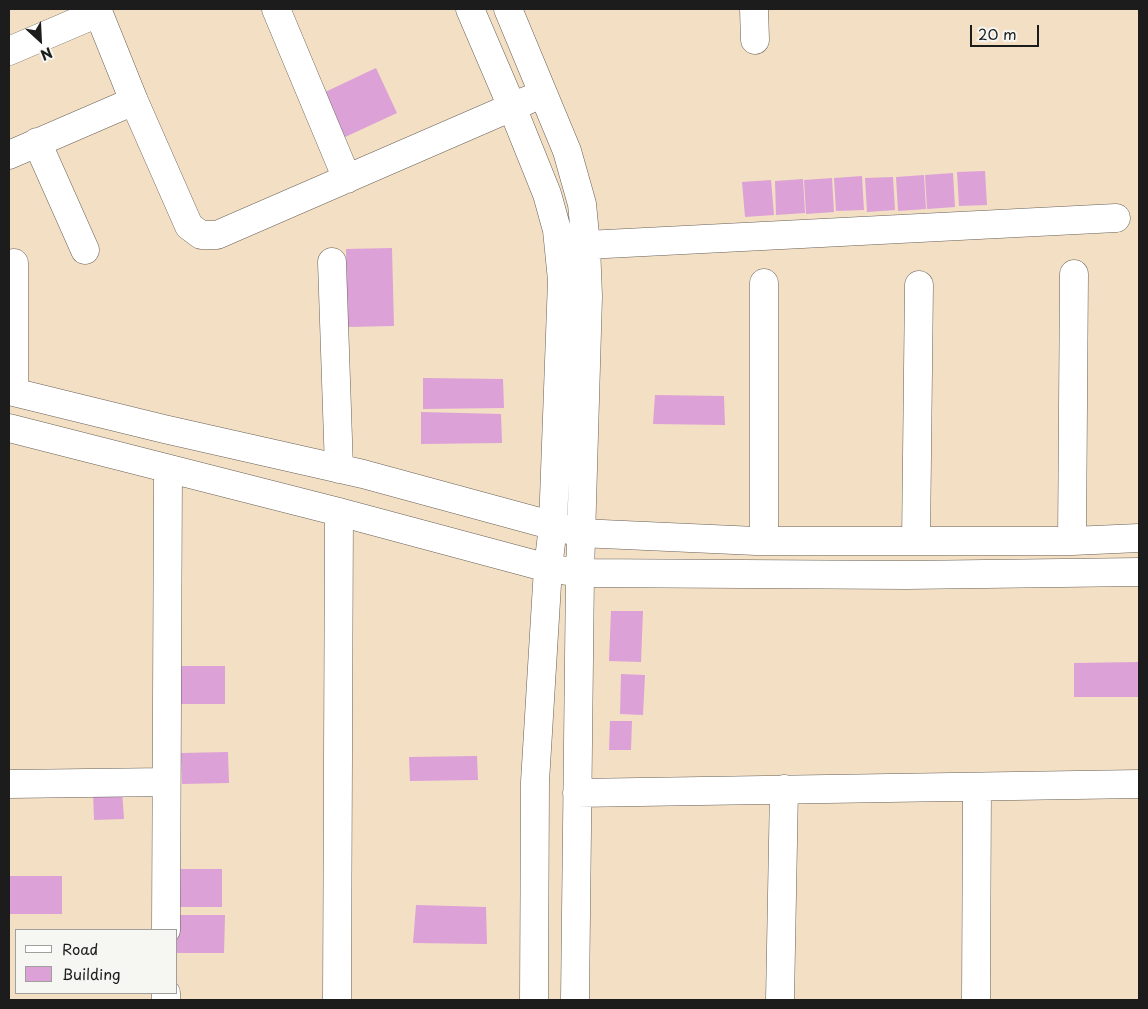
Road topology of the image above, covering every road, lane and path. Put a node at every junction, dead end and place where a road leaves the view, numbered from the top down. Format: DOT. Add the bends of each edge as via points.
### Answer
graph roads {
  1 [pos="276,9"];
  2 [pos="470,9"];
  3 [pos="508,9"];
  4 [pos="754,9"];
  5 [pos="98,11"];
  6 [pos="755,40"];
  7 [pos="9,51"];
  8 [pos="544,94"];
  9 [pos="134,101"];
  10 [pos="512,107"];
  11 [pos="37,142"];
  12 [pos="9,155"];
  13 [pos="347,179"];
  14 [pos="1116,218"];
  15 [pos="558,244"];
  16 [pos="586,245"];
  17 [pos="85,250"];
  18 [pos="332,262"];
  19 [pos="14,263"];
  20 [pos="1074,274"];
  21 [pos="764,283"];
  22 [pos="919,285"];
  23 [pos="11,391"];
  24 [pos="9,428"];
  25 [pos="168,469"];
  26 [pos="339,469"];
  27 [pos="339,512"];
  28 [pos="553,526"];
  29 [pos="580,533"];
  30 [pos="1139,538"];
  31 [pos="764,540"];
  32 [pos="916,541"];
  33 [pos="1072,541"];
  34 [pos="548,568"];
  35 [pos="1139,572"];
  36 [pos="580,573"];
  37 [pos="166,782"];
  38 [pos="9,784"];
  39 [pos="1139,784"];
  40 [pos="977,787"];
  41 [pos="784,790"];
  42 [pos="577,793"];
  43 [pos="166,929"];
  44 [pos="336,1000"];
  45 [pos="534,1000"];
  46 [pos="575,1000"];
  47 [pos="780,1000"];
  48 [pos="976,1000"];
  1 -- 13 [label="street"];
  2 -- 10 [label="street"];
  3 -- 8 [label="street"];
  4 -- 6 [label="street"];
  5 -- 7 [label="street"];
  5 -- 9 [label="street"];
  8 -- 10 [label="street"];
  8 -- 16 [label="street" via="567,151 582,204"];
  9 -- 11 [label="street"];
  9 -- 13 [label="street" via="189,226 201,235 217,236"];
  10 -- 13 [label="street"];
  10 -- 15 [label="street" via="547,194"];
  11 -- 12 [label="street"];
  11 -- 17 [label="street"];
  14 -- 16 [label="street"];
  15 -- 16 [label="street"];
  15 -- 28 [label="street" via="562,280"];
  16 -- 29 [label="street" via="588,296"];
  18 -- 26 [label="street"];
  19 -- 23 [label="street"];
  20 -- 33 [label="street"];
  21 -- 31 [label="street"];
  22 -- 32 [label="street"];
  23 -- 26 [label="street"];
  24 -- 25 [label="street"];
  25 -- 27 [label="street"];
  25 -- 37 [label="street"];
  26 -- 28 [label="street"];
  27 -- 34 [label="street"];
  27 -- 44 [label="street"];
  28 -- 29 [label="street"];
  28 -- 34 [label="street"];
  29 -- 31 [label="street"];
  29 -- 36 [label="street"];
  30 -- 33 [label="street"];
  31 -- 32 [label="street"];
  32 -- 33 [label="street"];
  34 -- 36 [label="street"];
  34 -- 45 [label="street" via="535,782"];
  35 -- 36 [label="street" via="916,575"];
  36 -- 42 [label="street"];
  37 -- 38 [label="street"];
  37 -- 43 [label="street"];
  39 -- 40 [label="street"];
  40 -- 41 [label="street"];
  40 -- 48 [label="street"];
  41 -- 42 [label="street"];
  41 -- 47 [label="street"];
  42 -- 46 [label="street"];
}
